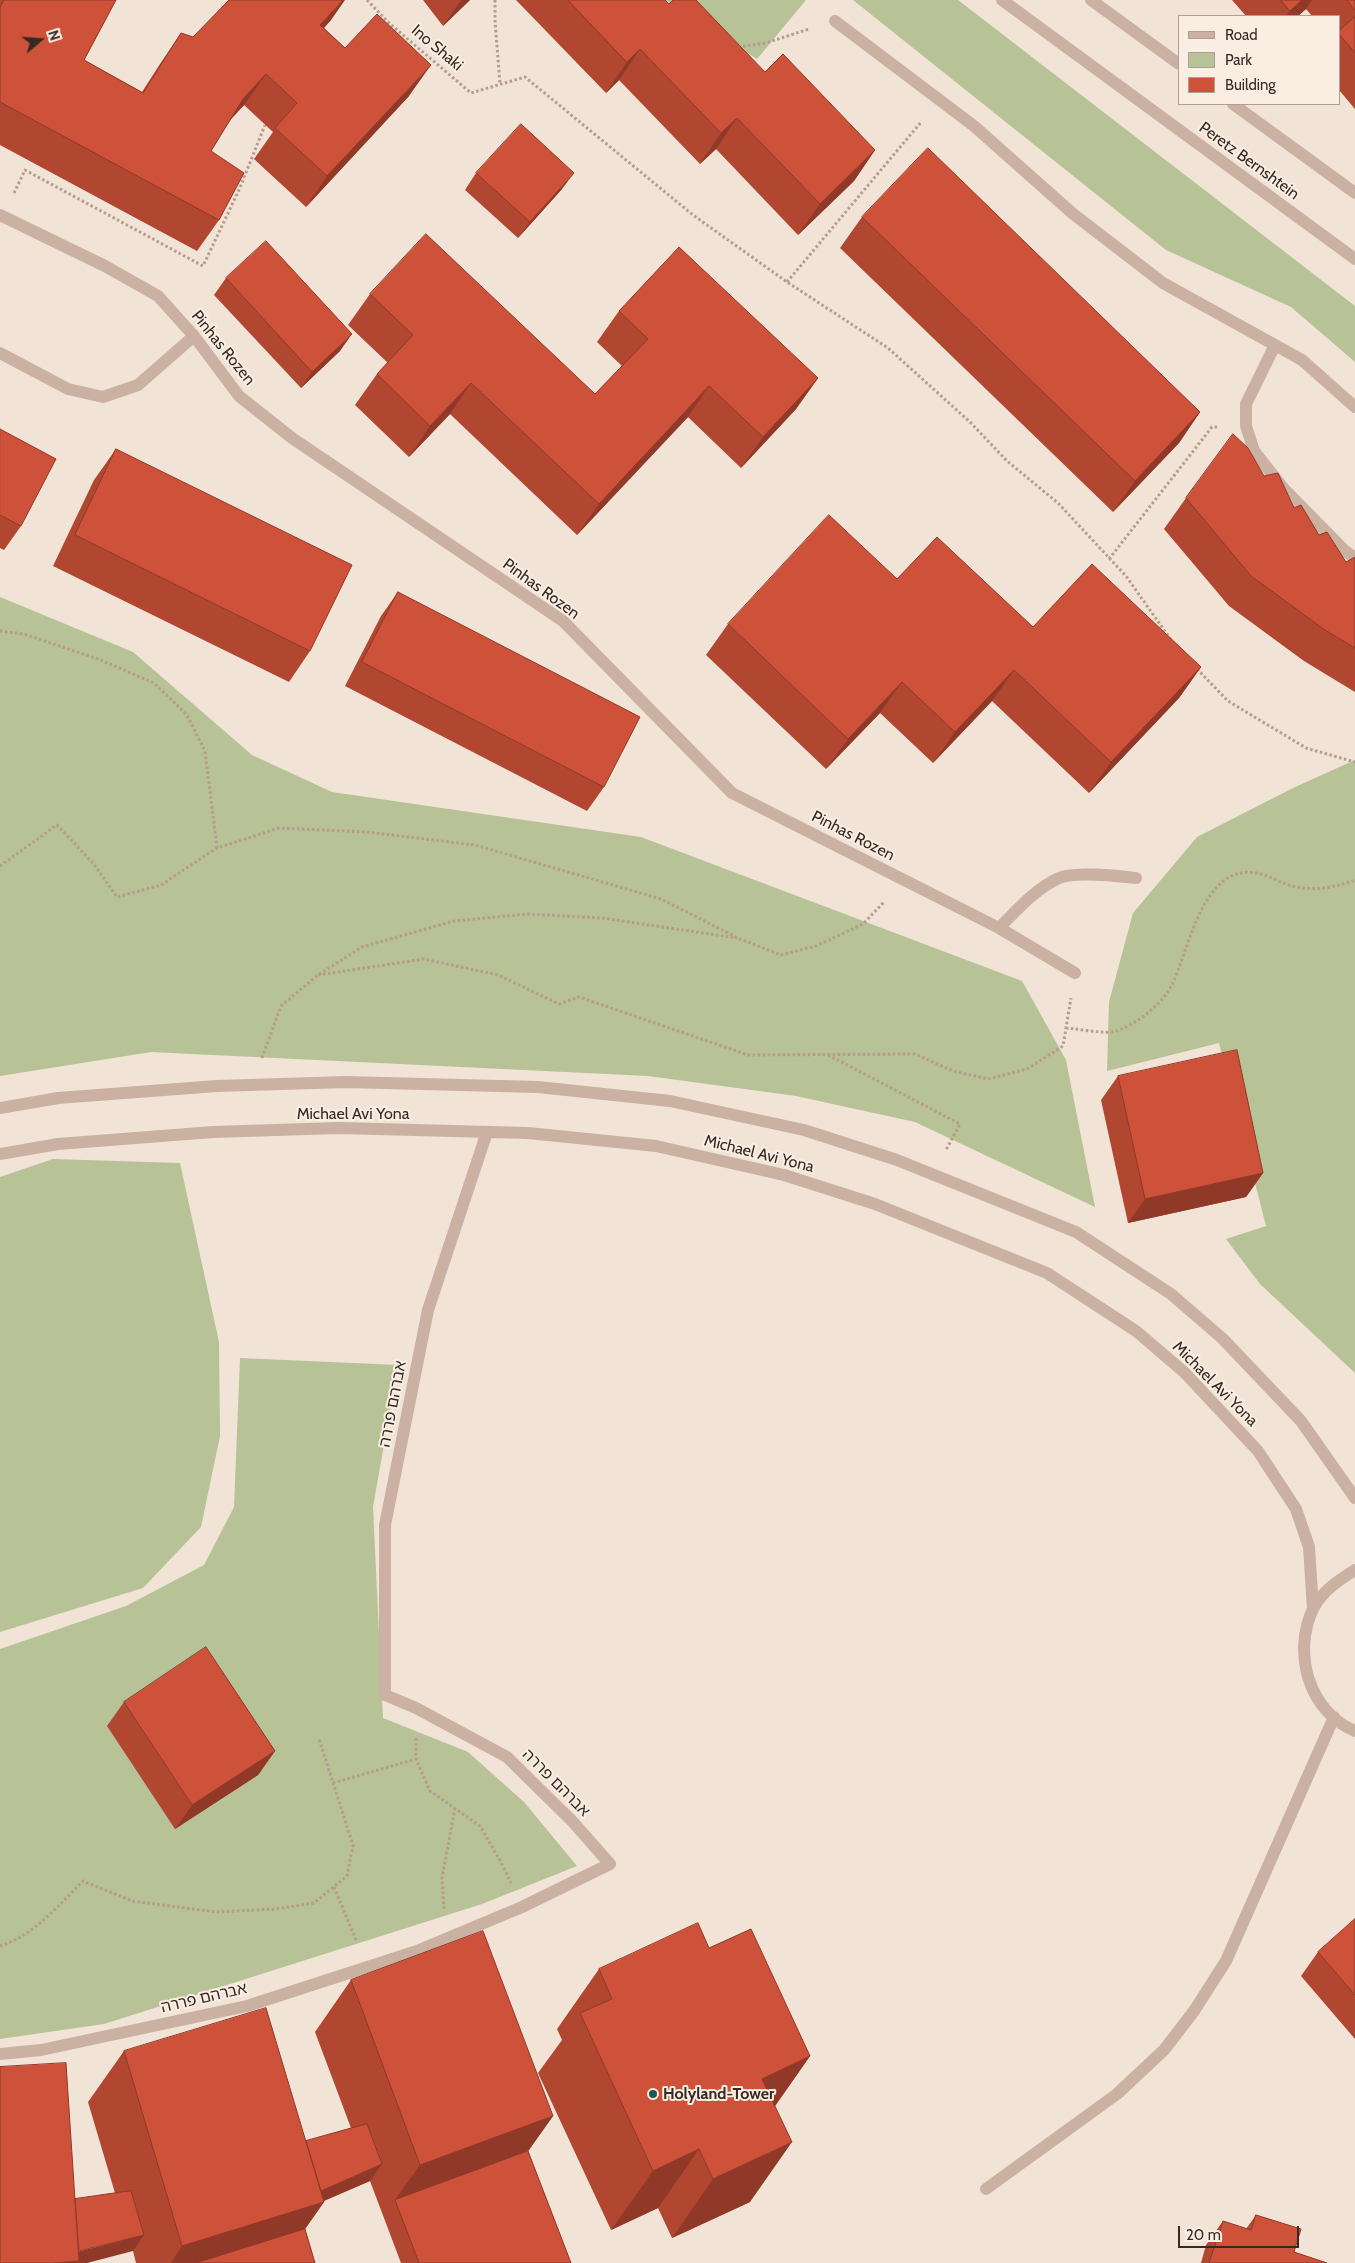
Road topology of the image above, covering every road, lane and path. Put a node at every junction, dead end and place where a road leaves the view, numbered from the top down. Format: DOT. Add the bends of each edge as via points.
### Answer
graph roads {
  1 [pos="367,0"];
  2 [pos="495,0"];
  3 [pos="1002,0"];
  4 [pos="1091,0"];
  5 [pos="835,21"];
  6 [pos="732,44"];
  7 [pos="1178,63"];
  8 [pos="500,84"];
  9 [pos="940,100"];
  10 [pos="1233,105"];
  11 [pos="265,125"];
  12 [pos="24,170"];
  13 [pos="1355,194"];
  14 [pos="0,215"];
  15 [pos="1355,258"];
  16 [pos="787,282"];
  17 [pos="194,336"];
  18 [pos="1275,345"];
  19 [pos="0,353"];
  20 [pos="1355,407"];
  21 [pos="1246,426"];
  22 [pos="1355,558"];
  23 [pos="1109,559"];
  24 [pos="0,631"];
  25 [pos="1174,644"];
  26 [pos="1193,665"];
  27 [pos="1355,762"];
  28 [pos="217,848"];
  29 [pos="0,866"];
  30 [pos="1136,878"];
  31 [pos="904,880"];
  32 [pos="1355,880"];
  33 [pos="999,928"];
  34 [pos="740,939"];
  35 [pos="1075,973"];
  36 [pos="318,975"];
  37 [pos="1066,1028"];
  38 [pos="826,1054"];
  39 [pos="254,1085"];
  40 [pos="0,1108"];
  41 [pos="487,1132"];
  42 [pos="0,1154"];
  43 [pos="932,1174"];
  44 [pos="1355,1498"];
  45 [pos="1355,1570"];
  46 [pos="1313,1609"];
  47 [pos="416,1708"];
  48 [pos="1334,1717"];
  49 [pos="1355,1731"];
  50 [pos="319,1739"];
  51 [pos="416,1759"];
  52 [pos="333,1783"];
  53 [pos="455,1808"];
  54 [pos="334,1887"];
  55 [pos="522,1907"];
  56 [pos="445,1939"];
  57 [pos="0,1946"];
  58 [pos="367,1967"];
  59 [pos="0,2054"];
  60 [pos="986,2189"];
  1 -- 8 [label="path, Ino Shaki" via="390,24 472,93"];
  2 -- 8 [label="path"];
  3 -- 15 [label="street, Peretz Bernshtein"];
  4 -- 7 [label="street"];
  5 -- 6 [label="path" via="766,43 740,48"];
  5 -- 9 [label="street"];
  8 -- 16 [label="path" via="525,77 693,215"];
  9 -- 16 [label="path"];
  9 -- 18 [label="street" via="974,126 1072,214 1163,283"];
  10 -- 13 [label="street"];
  11 -- 12 [label="path" via="203,266"];
  14 -- 17 [label="street, Pinhas Rozen" via="106,266 158,296"];
  16 -- 23 [label="path" via="888,348 970,422 1007,461 1058,503"];
  17 -- 19 [label="street" via="138,385 102,397 68,389"];
  17 -- 31 [label="street, Pinhas Rozen" via="239,396 292,438 563,621 732,793"];
  18 -- 20 [label="street" via="1302,360"];
  18 -- 21 [label="street" via="1246,404"];
  21 -- 22 [label="street" via="1254,451 1284,489"];
  21 -- 23 [label="path" via="1212,427"];
  23 -- 25 [label="path" via="1126,576"];
  24 -- 28 [label="path" via="24,634 98,659 154,683 187,715 205,751"];
  26 -- 27 [label="path" via="1228,702 1298,744"];
  28 -- 29 [label="path" via="161,886 117,897 93,863 57,825"];
  28 -- 34 [label="path" via="279,828 367,832 475,846 661,899"];
  30 -- 33 [label="street" via="1060,877 1032,896"];
  31 -- 33 [label="street, Pinhas Rozen"];
  31 -- 34 [label="path" via="863,924 816,946 781,955"];
  32 -- 37 [label="path" via="1332,888 1298,887 1281,883 1265,874 1234,875 1209,897 1171,986 1152,1011 1129,1026 1112,1032"];
  33 -- 35 [label="street, Pinhas Rozen"];
  34 -- 36 [label="path" via="602,918 527,914 454,921 362,948"];
  35 -- 37 [label="path"];
  36 -- 38 [label="path" via="424,960 498,975 559,1004 579,997 748,1054"];
  36 -- 39 [label="path" via="281,1006"];
  37 -- 38 [label="path" via="1063,1046 1027,1069 988,1079 953,1071 915,1054"];
  38 -- 43 [label="path" via="960,1124"];
  39 -- 40 [label="street, Michael Avi Yona" via="58,1098"];
  39 -- 43 [label="street, Michael Avi Yona" via="346,1082 538,1087 670,1100 804,1130"];
  41 -- 42 [label="street, Michael Avi Yona" via="339,1128 213,1132 58,1144"];
  41 -- 46 [label="street, Michael Avi Yona" via="656,1146 784,1175 875,1204 1047,1273 1136,1331 1184,1372 1258,1451 1296,1509 1309,1547"];
  41 -- 47 [label="street, אברהם פררה" via="428,1310 385,1525 385,1695"];
  43 -- 44 [label="street, Michael Avi Yona" via="1076,1232 1171,1294 1223,1338 1300,1421"];
  45 -- 46 [label="street" via="1333,1584"];
  46 -- 48 [label="street" via="1304,1639 1306,1673 1318,1701"];
  47 -- 51 [label="path"];
  47 -- 55 [label="street, אברהם פררה" via="508,1757 610,1864"];
  48 -- 49 [label="street"];
  48 -- 60 [label="street" via="1226,1961 1194,2011 1164,2050 1118,2094"];
  50 -- 52 [label="path"];
  51 -- 52 [label="path"];
  51 -- 53 [label="path" via="430,1791"];
  52 -- 54 [label="path" via="353,1845 347,1876"];
  53 -- 55 [label="path" via="480,1826"];
  53 -- 56 [label="path" via="442,1878"];
  54 -- 57 [label="path" via="314,1903 216,1912 132,1901 83,1881 15,1942"];
  54 -- 58 [label="path"];
  55 -- 56 [label="street, אברהם פררה"];
  56 -- 58 [label="street, אברהם פררה"];
  58 -- 59 [label="street, אברהם פררה" via="247,2006 41,2050"];
}
